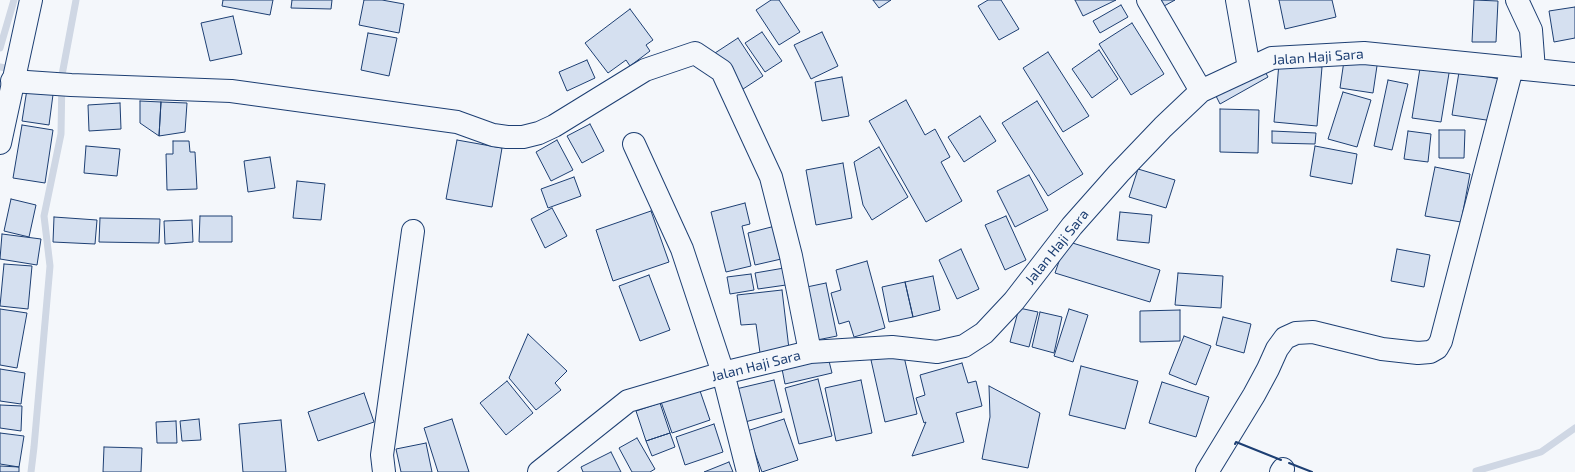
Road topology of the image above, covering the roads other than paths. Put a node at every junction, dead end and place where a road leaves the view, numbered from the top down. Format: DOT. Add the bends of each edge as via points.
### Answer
graph roads {
  1 [pos="31,0"];
  2 [pos="1148,0"];
  3 [pos="1237,0"];
  4 [pos="1517,0"];
  5 [pos="1249,68"];
  6 [pos="1512,68"];
  7 [pos="1534,70"];
  8 [pos="1575,74"];
  9 [pos="12,81"];
  10 [pos="1202,91"];
  11 [pos="0,143"];
  12 [pos="634,144"];
  13 [pos="413,231"];
  14 [pos="810,352"];
  15 [pos="723,373"];
  16 [pos="384,472"];
  17 [pos="539,472"];
  18 [pos="748,472"];
  19 [pos="1207,472"];
  1 -- 9 [label="street"];
  2 -- 10 [label="street"];
  3 -- 5 [label="street"];
  4 -- 7 [label="street" via="1531,30"];
  5 -- 6 [label="street, Jalan Haji Sara" via="1272,58 1364,53"];
  5 -- 10 [label="street, Jalan Haji Sara"];
  6 -- 7 [label="street, Jalan Haji Sara"];
  6 -- 19 [label="street" via="1441,341 1437,348 1430,352 1418,353 1382,349 1313,332 1285,338"];
  7 -- 8 [label="street, Jalan Haji Sara"];
  9 -- 11 [label="street"];
  9 -- 14 [label="street" via="231,91 457,122 493,135 523,137 554,126 645,70 695,53 722,71 771,177 791,256"];
  10 -- 14 [label="street, Jalan Haji Sara" via="1119,173 1072,226 1014,302 984,333 964,346 937,352 892,347"];
  12 -- 15 [label="street" via="682,249"];
  13 -- 16 [label="street" via="382,455"];
  14 -- 15 [label="street, Jalan Haji Sara"];
  15 -- 17 [label="street, Jalan Haji Sara" via="628,401"];
  15 -- 18 [label="street"];
}
